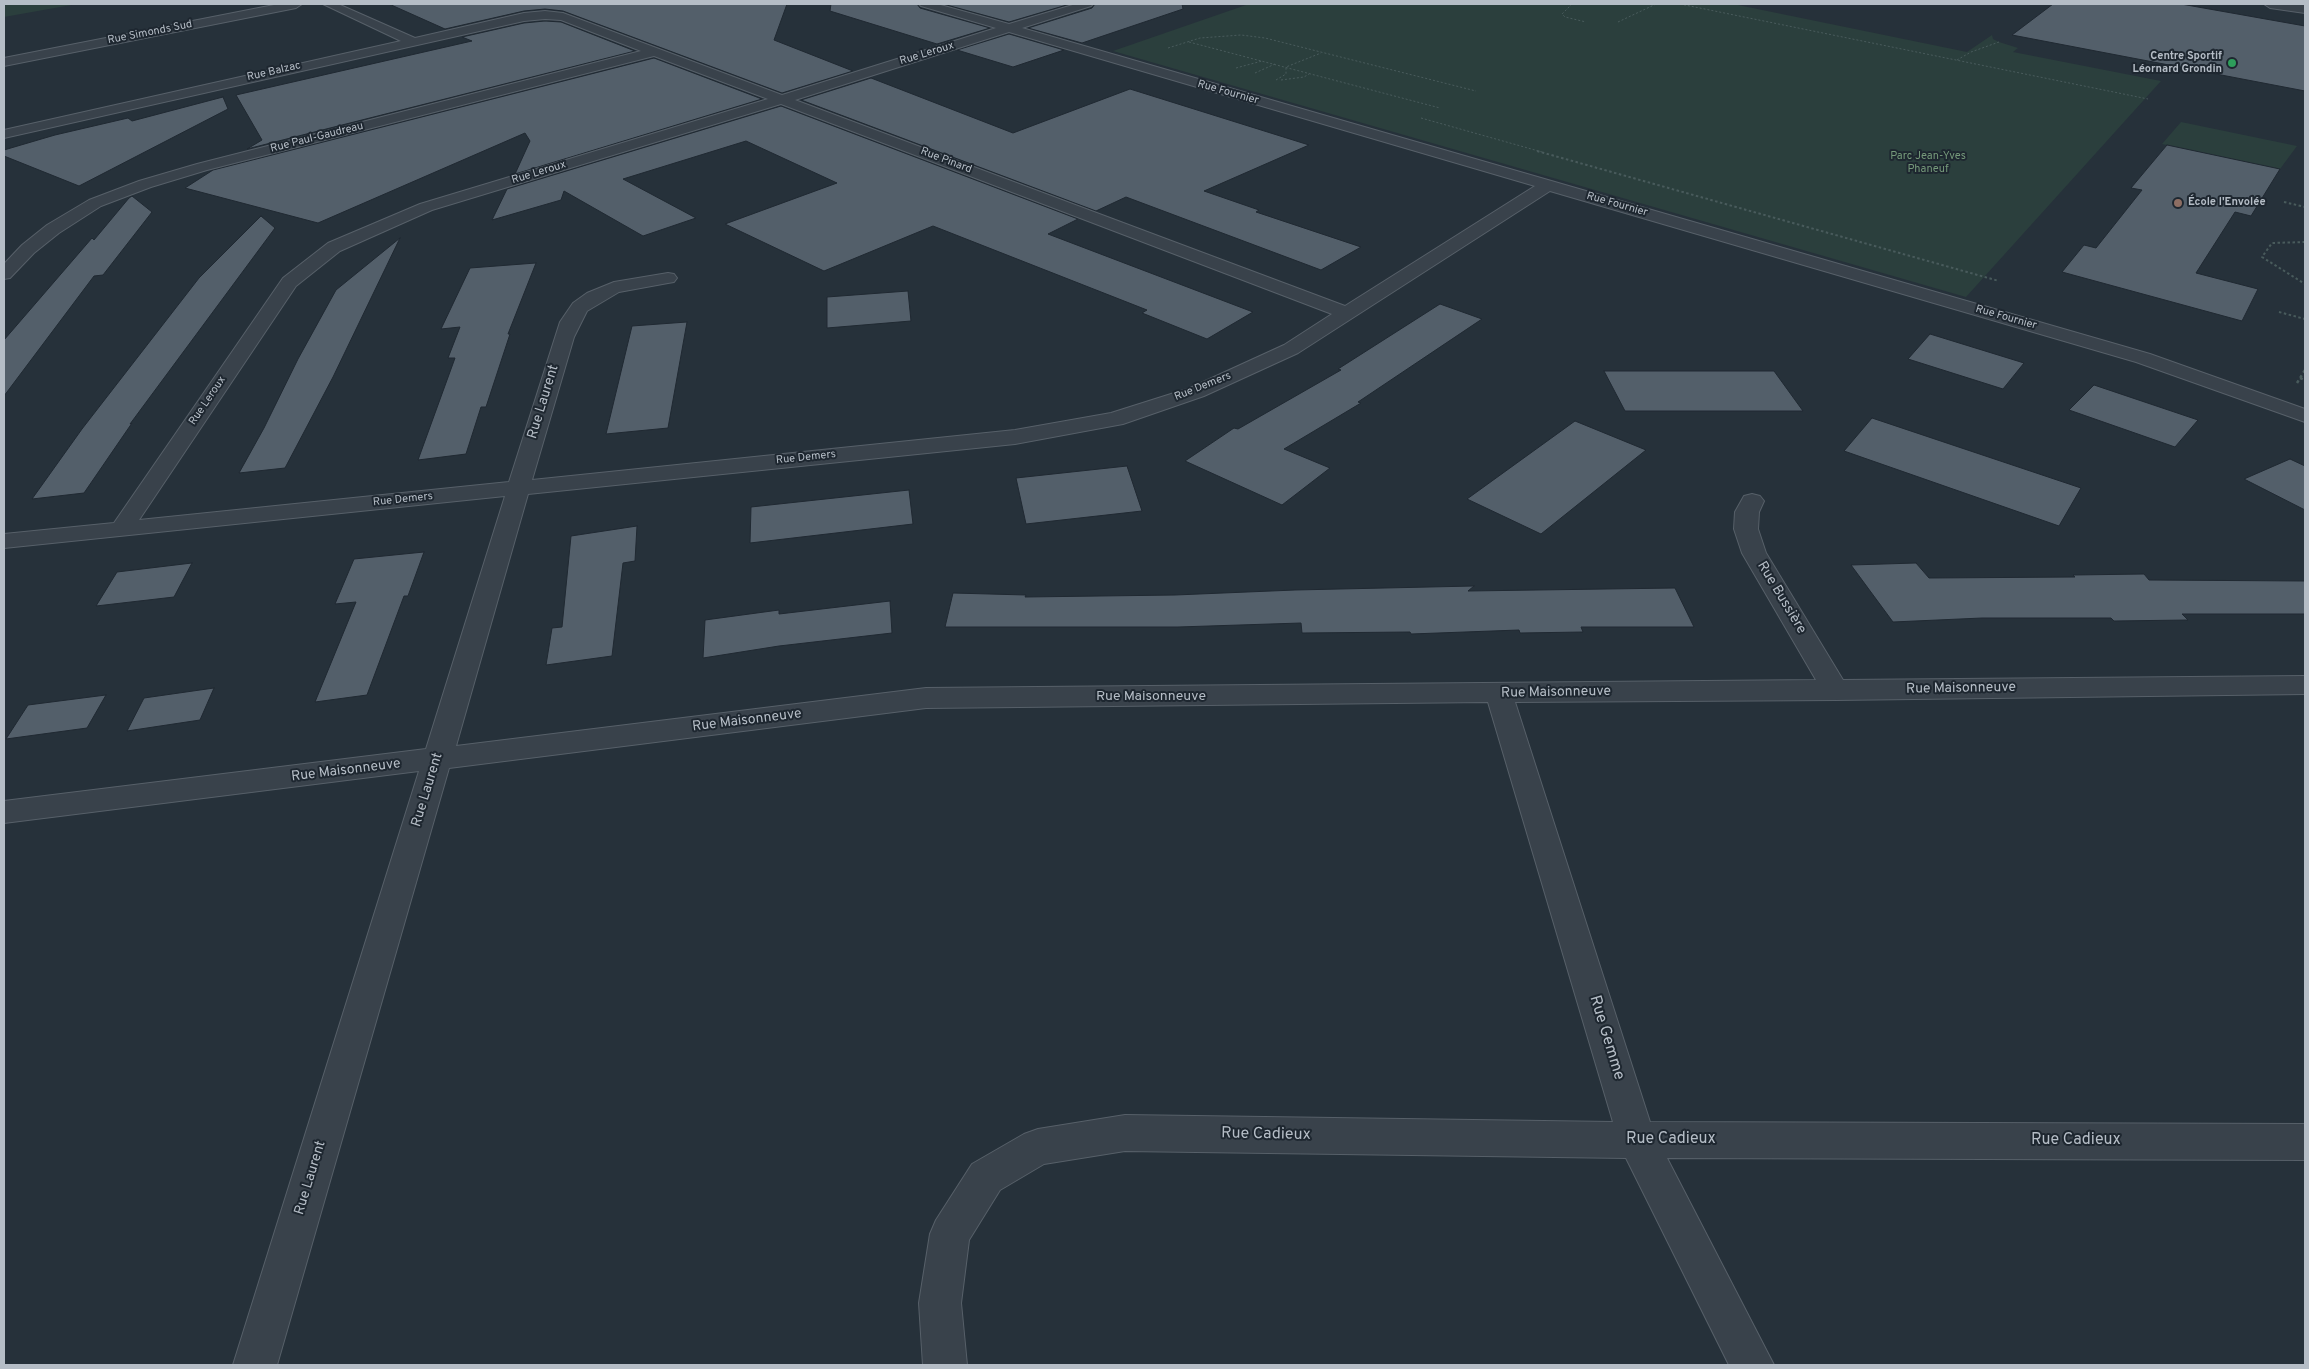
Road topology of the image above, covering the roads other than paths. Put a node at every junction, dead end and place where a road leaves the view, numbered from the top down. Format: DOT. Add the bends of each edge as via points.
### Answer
graph roads {
  1 [pos="296,4"];
  2 [pos="329,4"];
  3 [pos="925,4"];
  4 [pos="1087,4"];
  5 [pos="2270,4"];
  6 [pos="2305,10"];
  7 [pos="545,15"];
  8 [pos="1007,29"];
  9 [pos="412,41"];
  10 [pos="653,52"];
  11 [pos="4,62"];
  12 [pos="783,99"];
  13 [pos="4,134"];
  14 [pos="1548,185"];
  15 [pos="4,274"];
  16 [pos="668,278"];
  17 [pos="1346,313"];
  18 [pos="2305,416"];
  19 [pos="518,488"];
  20 [pos="1752,501"];
  21 [pos="122,528"];
  22 [pos="4,540"];
  23 [pos="2305,685"];
  24 [pos="1836,691"];
  25 [pos="1499,694"];
  26 [pos="437,760"];
  27 [pos="4,812"];
  28 [pos="1637,1140"];
  29 [pos="2305,1142"];
  30 [pos="255,1365"];
  31 [pos="945,1365"];
  32 [pos="1752,1365"];
  1 -- 11 [label="street, Rue Simonds Sud"];
  2 -- 9 [label="street"];
  3 -- 8 [label="street, Rue Fournier"];
  4 -- 8 [label="street, Rue Leroux"];
  5 -- 6 [label="street"];
  7 -- 9 [label="street, Rue Balzac"];
  7 -- 10 [label="street, Rue Pinard" via="563,17"];
  8 -- 12 [label="street, Rue Leroux"];
  8 -- 14 [label="street, Rue Fournier"];
  9 -- 13 [label="street, Rue Balzac"];
  10 -- 12 [label="street, Rue Pinard"];
  10 -- 15 [label="street, Rue Paul-Gaudreau" via="144,184 95,203 53,229"];
  12 -- 17 [label="street, Rue Pinard"];
  12 -- 21 [label="street, Rue Leroux" via="426,207 334,247 289,282"];
  14 -- 17 [label="street, Rue Demers"];
  14 -- 18 [label="street, Rue Fournier" via="2143,358"];
  16 -- 19 [label="street, Rue Laurent" via="614,287 580,307 564,337"];
  17 -- 19 [label="street, Rue Demers" via="1282,353 1197,392 1115,418 1015,437"];
  19 -- 21 [label="street, Rue Demers"];
  19 -- 26 [label="street, Rue Laurent"];
  20 -- 24 [label="street, Rue Bussière" via="1747,512 1746,530 1754,553"];
  21 -- 22 [label="street, Rue Demers"];
  23 -- 24 [label="street, Rue Maisonneuve"];
  24 -- 25 [label="street, Rue Maisonneuve"];
  25 -- 26 [label="street, Rue Maisonneuve" via="926,698"];
  25 -- 28 [label="street, Rue Gemme"];
  26 -- 27 [label="street, Rue Maisonneuve"];
  26 -- 30 [label="street, Rue Laurent"];
  28 -- 29 [label="street, Rue Cadieux"];
  28 -- 31 [label="street, Rue Cadieux" via="1125,1133 1038,1147 986,1178 950,1234 940,1303"];
  28 -- 32 [label="street, Rue Gemme"];
}
